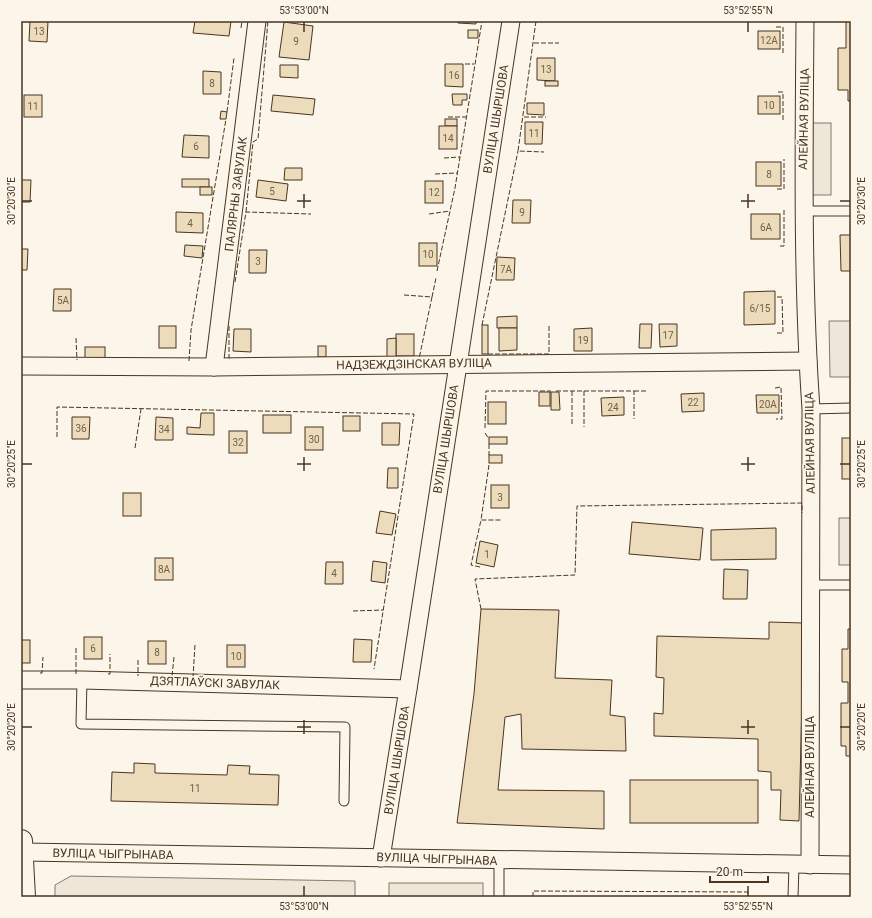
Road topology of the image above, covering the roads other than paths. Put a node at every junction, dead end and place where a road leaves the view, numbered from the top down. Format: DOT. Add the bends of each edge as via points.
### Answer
graph roads {
  1 [pos="257,21"];
  2 [pos="511,21"];
  3 [pos="805,21"];
  4 [pos="803,211"];
  5 [pos="851,211"];
  6 [pos="808,361"];
  7 [pos="458,364"];
  8 [pos="21,366"];
  9 [pos="214,367"];
  10 [pos="851,408"];
  11 [pos="811,409"];
  12 [pos="810,585"];
  13 [pos="851,585"];
  14 [pos="21,680"];
  15 [pos="82,680"];
  16 [pos="408,689"];
  17 [pos="344,801"];
  18 [pos="22,847"];
  19 [pos="380,858"];
  20 [pos="499,861"];
  21 [pos="802,865"];
  22 [pos="851,865"];
  23 [pos="24,897"];
  24 [pos="499,897"];
  25 [pos="793,897"];
  1 -- 9 [label="street, ПАЛЯРНЫ ЗАВУЛАК"];
  2 -- 7 [label="street, ВУЛІЦА ШЫРШОВА"];
  3 -- 4 [label="street, АЛЕЙНАЯ ВУЛІЦА"];
  4 -- 5 [label="lane"];
  4 -- 6 [label="street, АЛЕЙНАЯ ВУЛІЦА"];
  6 -- 7 [label="street, НАДЗЕЖДЗІНСКАЯ ВУЛІЦА"];
  6 -- 11 [label="street, АЛЕЙНАЯ ВУЛІЦА"];
  7 -- 9 [label="street, НАДЗЕЖДЗІНСКАЯ ВУЛІЦА"];
  7 -- 16 [label="street, ВУЛІЦА ШЫРШОВА"];
  8 -- 9 [label="street, НАДЗЕЖДЗІНСКАЯ ВУЛІЦА"];
  10 -- 11 [label="lane"];
  11 -- 12 [label="street, АЛЕЙНАЯ ВУЛІЦА"];
  12 -- 13 [label="lane"];
  12 -- 21 [label="street, АЛЕЙНАЯ ВУЛІЦА"];
  14 -- 15 [label="street, ДЗЯТЛАЎСКІ ЗАВУЛАК"];
  15 -- 16 [label="street, ДЗЯТЛАЎСКІ ЗАВУЛАК"];
  15 -- 17 [label="lane" via="81,724 345,727"];
  16 -- 19 [label="street, ВУЛІЦА ШЫРШОВА"];
  18 -- 19 [label="street, ВУЛІЦА ЧЫГРЫНАВА"];
  18 -- 23 [label="main road"];
  19 -- 20 [label="street, ВУЛІЦА ЧЫГРЫНАВА"];
  20 -- 21 [label="street, ВУЛІЦА ЧЫГРЫНАВА"];
  20 -- 24 [label="lane"];
  21 -- 22 [label="street, ВУЛІЦА ЧЫГРЫНАВА"];
  21 -- 25 [label="lane"];
}
